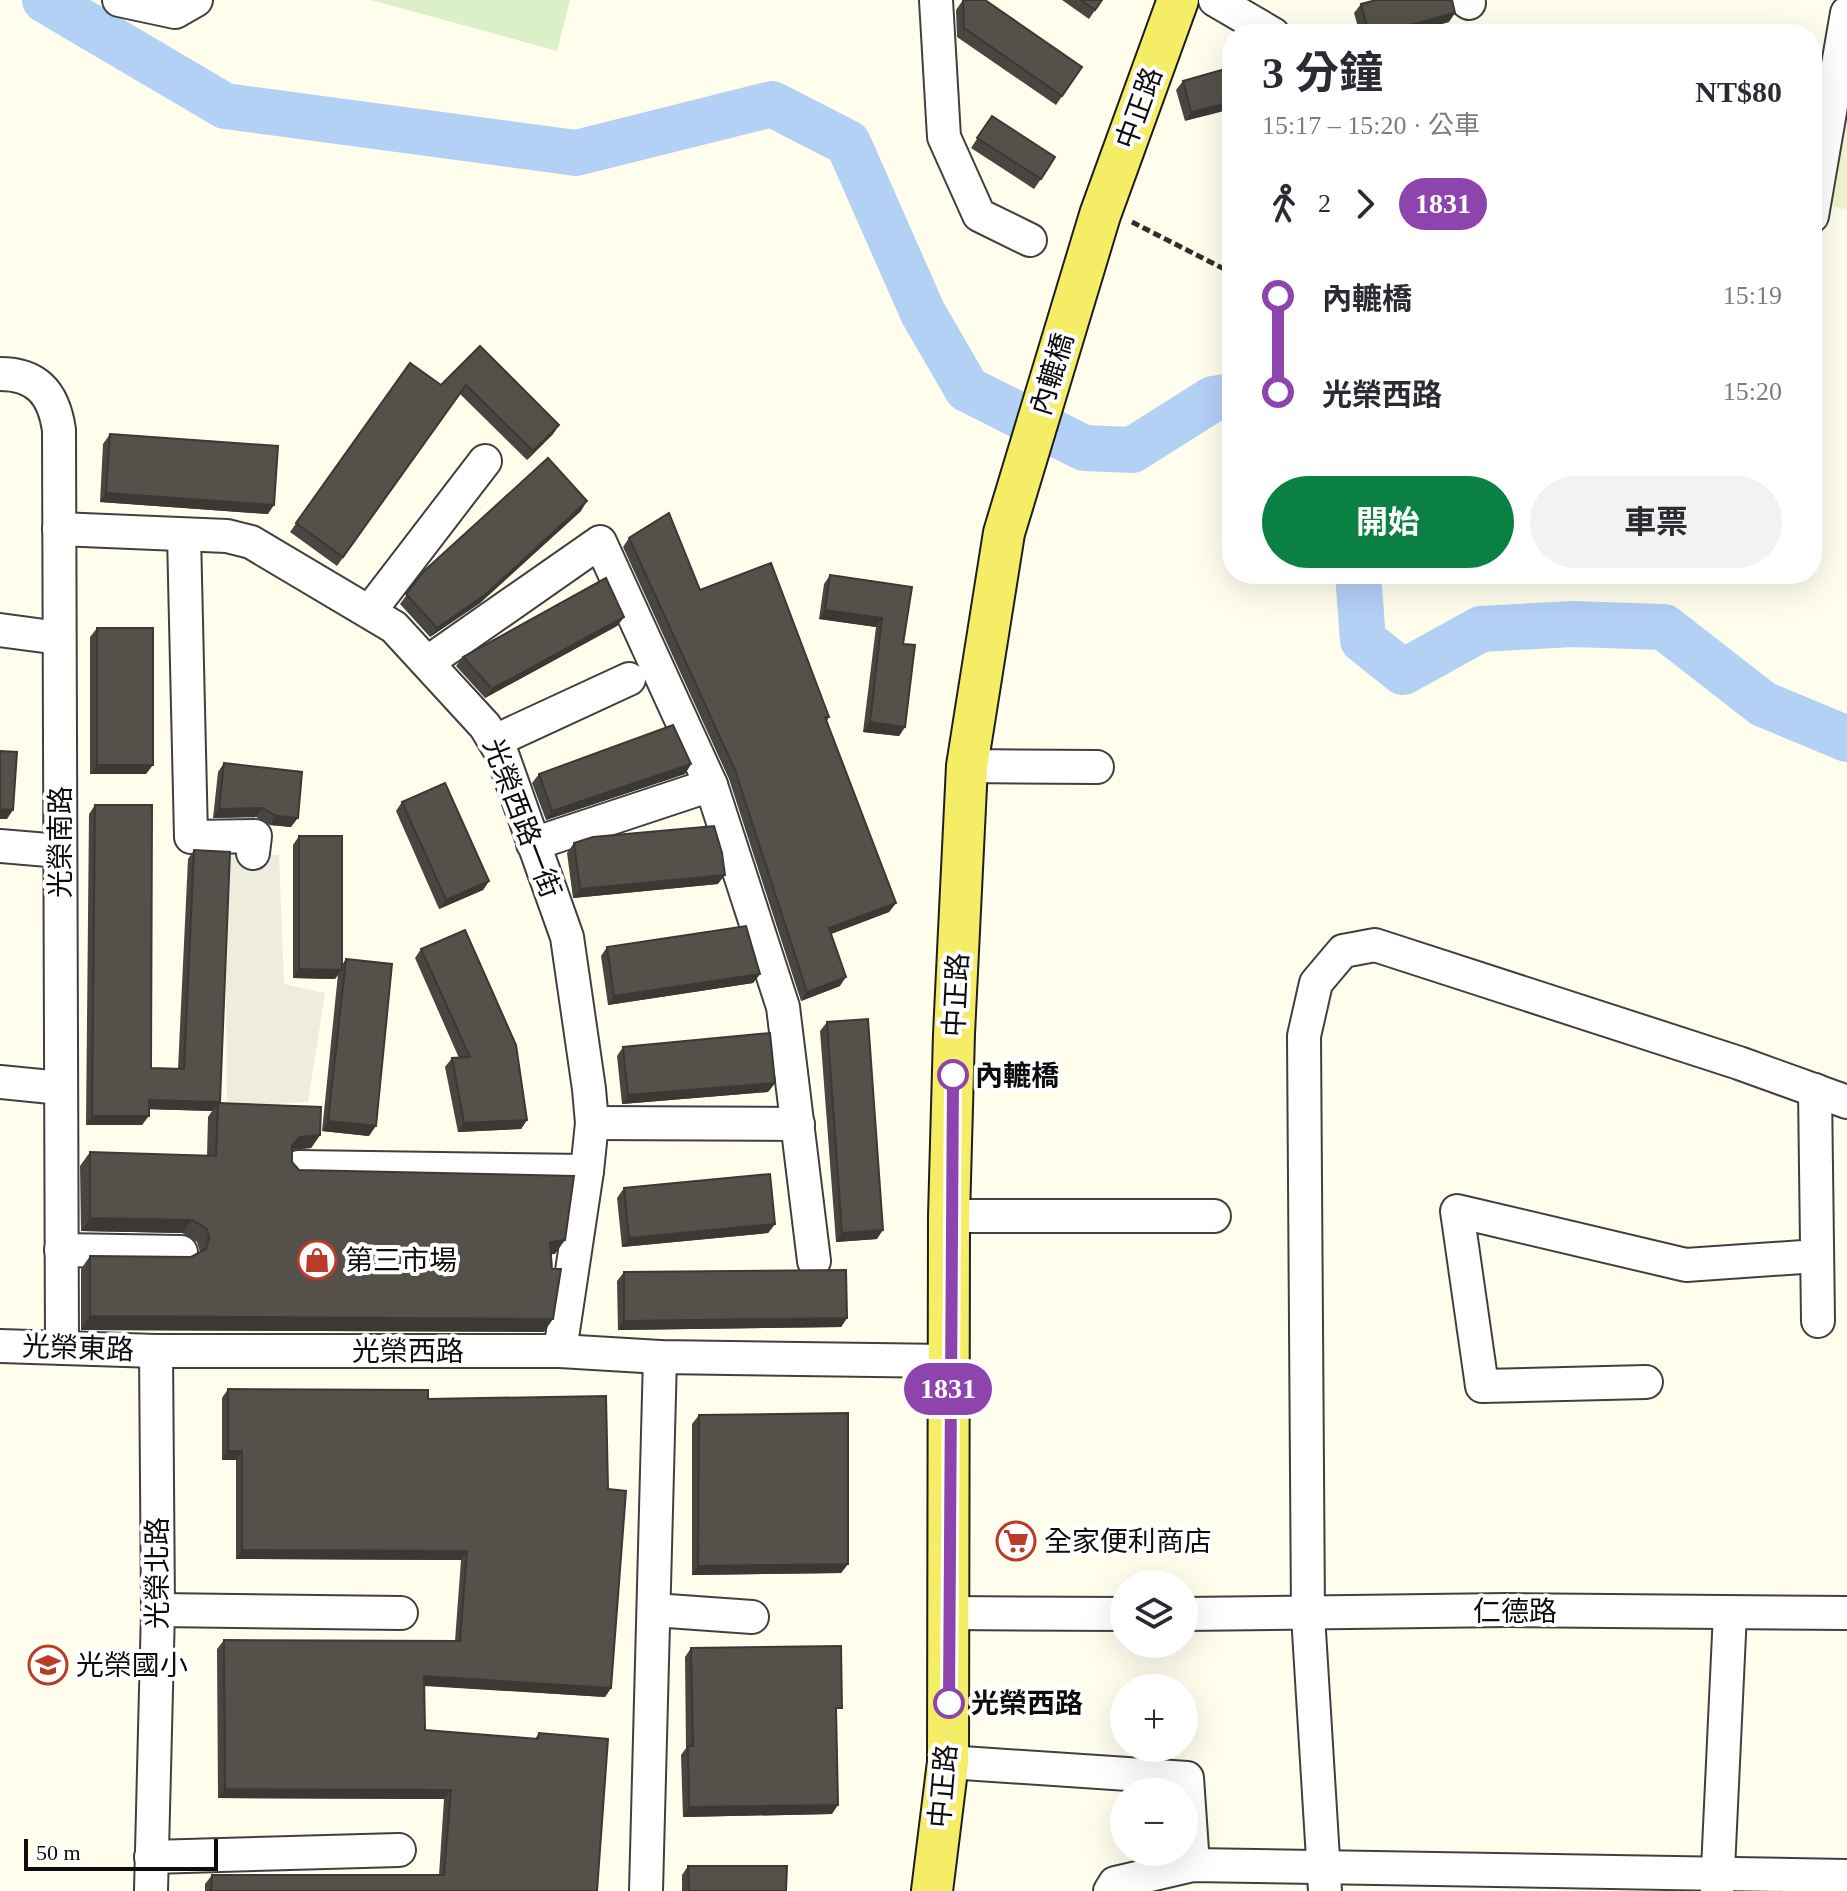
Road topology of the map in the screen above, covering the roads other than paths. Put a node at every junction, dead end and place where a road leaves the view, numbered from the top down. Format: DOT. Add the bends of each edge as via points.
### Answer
graph roads {
  1 [pos="119,0"];
  2 [pos="196,0"];
  3 [pos="936,0"];
  4 [pos="1178,0"];
  5 [pos="1215,0"];
  6 [pos="1847,13"];
  7 [pos="1256,24"];
  8 [pos="1822,158"];
  9 [pos="1101,211"];
  10 [pos="1030,240"];
  11 [pos="0,374"];
  12 [pos="485,461"];
  13 [pos="59,529"];
  14 [pos="1004,533"];
  15 [pos="184,535"];
  16 [pos="370,611"];
  17 [pos="0,630"];
  18 [pos="59,638"];
  19 [pos="428,662"];
  20 [pos="629,679"];
  21 [pos="495,741"];
  22 [pos="967,766"];
  23 [pos="1097,767"];
  24 [pos="711,785"];
  25 [pos="533,844"];
  26 [pos="0,846"];
  27 [pos="60,851"];
  28 [pos="253,853"];
  29 [pos="0,1082"];
  30 [pos="61,1088"];
  31 [pos="1815,1090"];
  32 [pos="1847,1102"];
  33 [pos="592,1123"];
  34 [pos="798,1124"];
  35 [pos="299,1167"];
  36 [pos="587,1171"];
  37 [pos="949,1216"];
  38 [pos="1214,1216"];
  39 [pos="61,1250"];
  40 [pos="181,1252"];
  41 [pos="1817,1256"];
  42 [pos="814,1261"];
  43 [pos="1818,1321"];
  44 [pos="0,1346"];
  45 [pos="62,1348"];
  46 [pos="156,1351"];
  47 [pos="560,1351"];
  48 [pos="660,1357"];
  49 [pos="948,1361"];
  50 [pos="1646,1382"];
  51 [pos="158,1610"];
  52 [pos="654,1610"];
  53 [pos="401,1613"];
  54 [pos="950,1613"];
  55 [pos="1730,1613"];
  56 [pos="1847,1613"];
  57 [pos="1110,1614"];
  58 [pos="1198,1614"];
  59 [pos="1308,1615"];
  60 [pos="752,1617"];
  61 [pos="948,1762"];
  62 [pos="1187,1778"];
  63 [pos="399,1850"];
  64 [pos="151,1857"];
  65 [pos="1189,1866"];
  66 [pos="1198,1866"];
  67 [pos="1847,1876"];
  68 [pos="1269,1879"];
  69 [pos="1324,1880"];
  70 [pos="1717,1883"];
  71 [pos="151,1891"];
  72 [pos="646,1891"];
  73 [pos="932,1891"];
  74 [pos="1110,1891"];
  1 -- 2 [label="street" via="175,12"];
  3 -- 10 [label="street" via="944,137 979,215"];
  4 -- 9 [label="main road, 中正路"];
  5 -- 7 [label="street"];
  6 -- 8 [label="street"];
  9 -- 14 [label="main road, 內轆橋"];
  11 -- 13 [label="street, 光榮南路" via="29,377 46,390 56,408"];
  12 -- 16 [label="street"];
  13 -- 15 [label="street, 光榮西路一街"];
  13 -- 18 [label="street, 光榮南路"];
  14 -- 22 [label="main road, 中正路"];
  15 -- 16 [label="street, 光榮西路一街" via="251,542"];
  15 -- 28 [label="street" via="191,837 255,836"];
  16 -- 19 [label="street, 光榮西路一街"];
  17 -- 18 [label="street"];
  18 -- 27 [label="street, 光榮南路"];
  19 -- 21 [label="street, 光榮西路一街"];
  19 -- 24 [label="street" via="600,542"];
  20 -- 21 [label="street"];
  21 -- 25 [label="street, 光榮西路一街"];
  22 -- 23 [label="street"];
  22 -- 37 [label="main road, 中正路"];
  24 -- 25 [label="street"];
  24 -- 34 [label="street" via="783,1007"];
  25 -- 33 [label="street, 光榮西路一街" via="567,937"];
  26 -- 27 [label="street"];
  27 -- 30 [label="street, 光榮南路"];
  29 -- 30 [label="street"];
  30 -- 39 [label="street, 光榮南路"];
  31 -- 32 [label="street"];
  31 -- 41 [label="street"];
  31 -- 59 [label="street" via="1375,945 1343,951 1316,983 1304,1036"];
  33 -- 34 [label="street"];
  33 -- 36 [label="street, 光榮西路一街"];
  34 -- 42 [label="street"];
  35 -- 36 [label="street"];
  36 -- 47 [label="street, 光榮西路一街"];
  37 -- 38 [label="street"];
  37 -- 49 [label="main road, 中正路"];
  39 -- 40 [label="street"];
  39 -- 45 [label="street, 光榮南路"];
  41 -- 43 [label="street"];
  41 -- 50 [label="street" via="1686,1265 1457,1211 1482,1386"];
  44 -- 45 [label="street, 光榮東路"];
  45 -- 46 [label="street, 光榮東路"];
  46 -- 47 [label="street, 光榮西路"];
  46 -- 51 [label="street, 光榮北路"];
  47 -- 48 [label="street, 光榮西路"];
  48 -- 49 [label="street, 光榮西路"];
  48 -- 52 [label="street"];
  49 -- 54 [label="main road, 中正路"];
  51 -- 53 [label="street"];
  51 -- 64 [label="street, 光榮北路"];
  52 -- 60 [label="street"];
  52 -- 72 [label="street"];
  54 -- 57 [label="street"];
  54 -- 61 [label="main road, 中正路"];
  55 -- 56 [label="street, 仁德路"];
  55 -- 59 [label="street, 仁德路" via="1508,1610"];
  55 -- 70 [label="street"];
  58 -- 59 [label="street, 仁德路"];
  59 -- 69 [label="street"];
  61 -- 62 [label="street"];
  61 -- 73 [label="main road, 中正路"];
  63 -- 64 [label="street"];
  64 -- 71 [label="street, 光榮北路"];
  65 -- 74 [label="street" via="1115,1883"];
  66 -- 68 [label="street"];
  67 -- 70 [label="street"];
  68 -- 69 [label="street"];
  69 -- 70 [label="street"];
}
